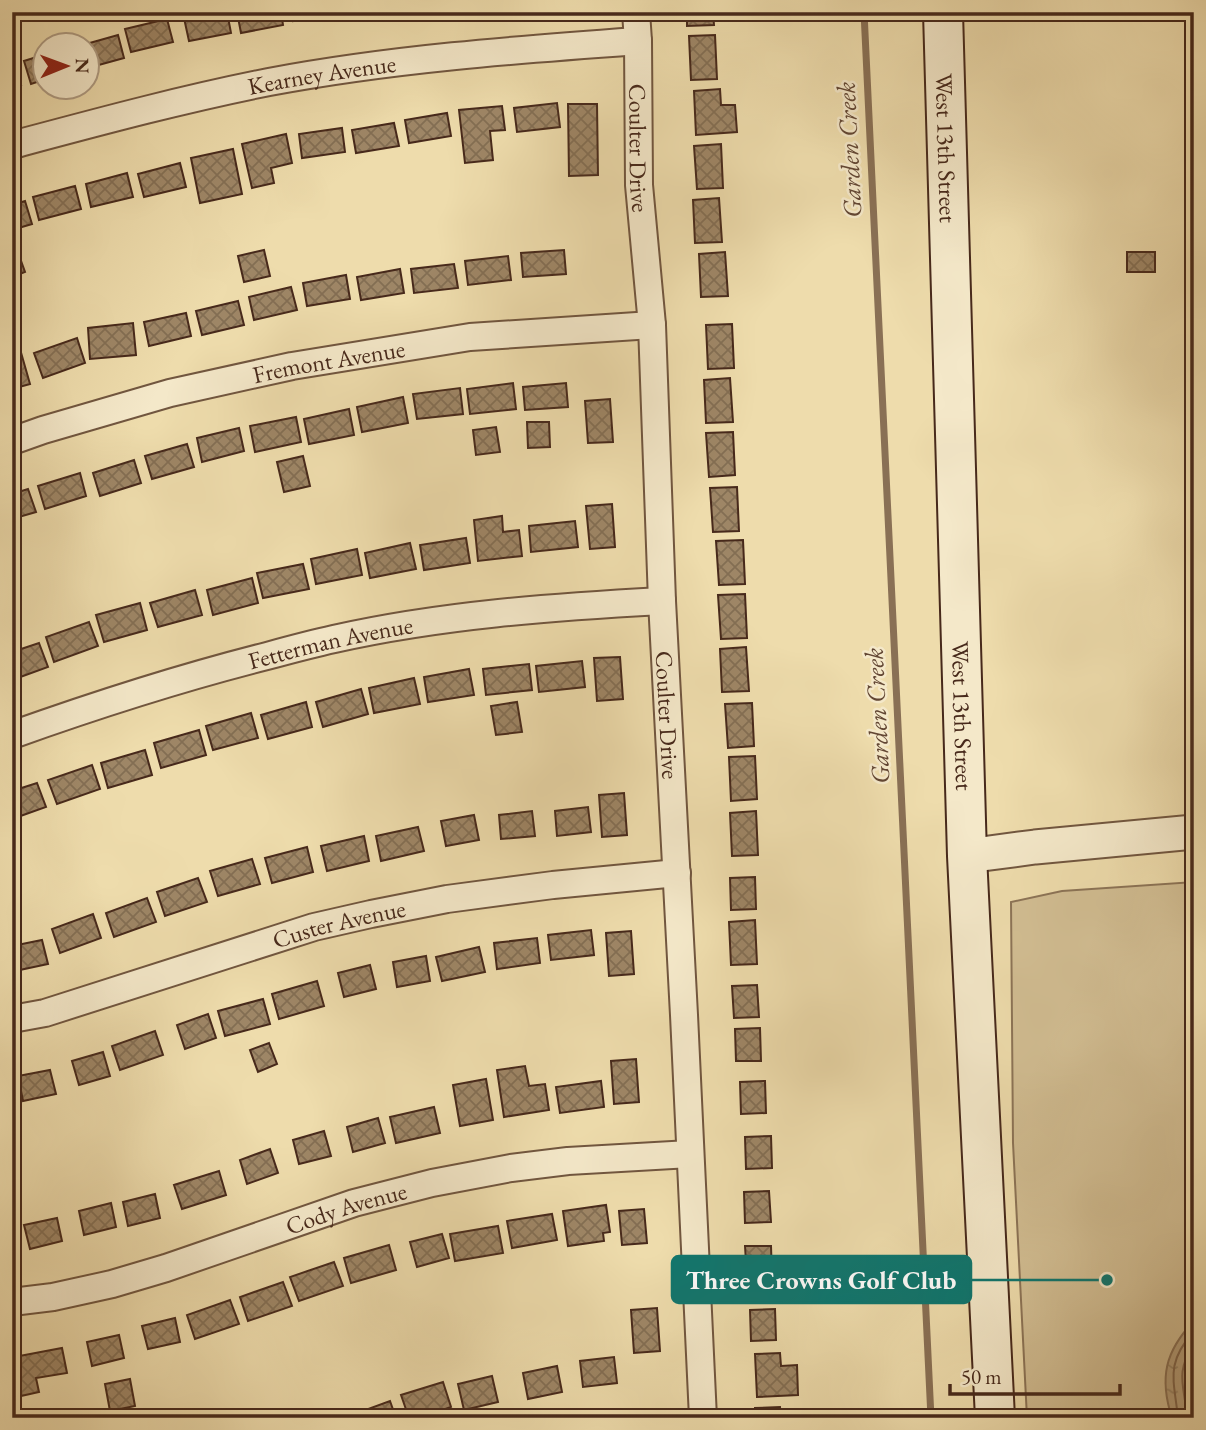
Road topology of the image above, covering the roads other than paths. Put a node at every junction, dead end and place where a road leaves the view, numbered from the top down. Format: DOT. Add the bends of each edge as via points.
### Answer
graph roads {
  1 [pos="636,12"];
  2 [pos="943,12"];
  3 [pos="638,41"];
  4 [pos="12,145"];
  5 [pos="652,325"];
  6 [pos="12,440"];
  7 [pos="662,601"];
  8 [pos="12,735"];
  9 [pos="1194,832"];
  10 [pos="1056,845"];
  11 [pos="1194,852"];
  12 [pos="967,856"];
  13 [pos="677,873"];
  14 [pos="12,1019"];
  15 [pos="690,1154"];
  16 [pos="12,1302"];
  17 [pos="703,1418"];
  18 [pos="996,1418"];
  1 -- 3 [label="street, Coulter Drive"];
  2 -- 12 [label="main road, West 13th Street"];
  3 -- 4 [label="street, Kearney Avenue" via="472,53 270,82 156,106"];
  3 -- 5 [label="street, Coulter Drive" via="639,185"];
  5 -- 6 [label="street, Fremont Avenue" via="470,337 305,364 170,393"];
  5 -- 7 [label="street, Coulter Drive"];
  7 -- 8 [label="street, Fetterman Avenue" via="434,621 334,639 201,673"];
  7 -- 13 [label="street, Coulter Drive"];
  9 -- 10 [label="street"];
  10 -- 11 [label="street"];
  10 -- 12 [label="street"];
  12 -- 18 [label="main road, West 13th Street"];
  13 -- 14 [label="street, Custer Avenue" via="527,888 371,914 314,927 46,1013"];
  13 -- 15 [label="street, Coulter Drive"];
  15 -- 16 [label="street, Cody Avenue" via="568,1161 432,1183 354,1203 112,1284"];
  15 -- 17 [label="street, Coulter Drive"];
}
